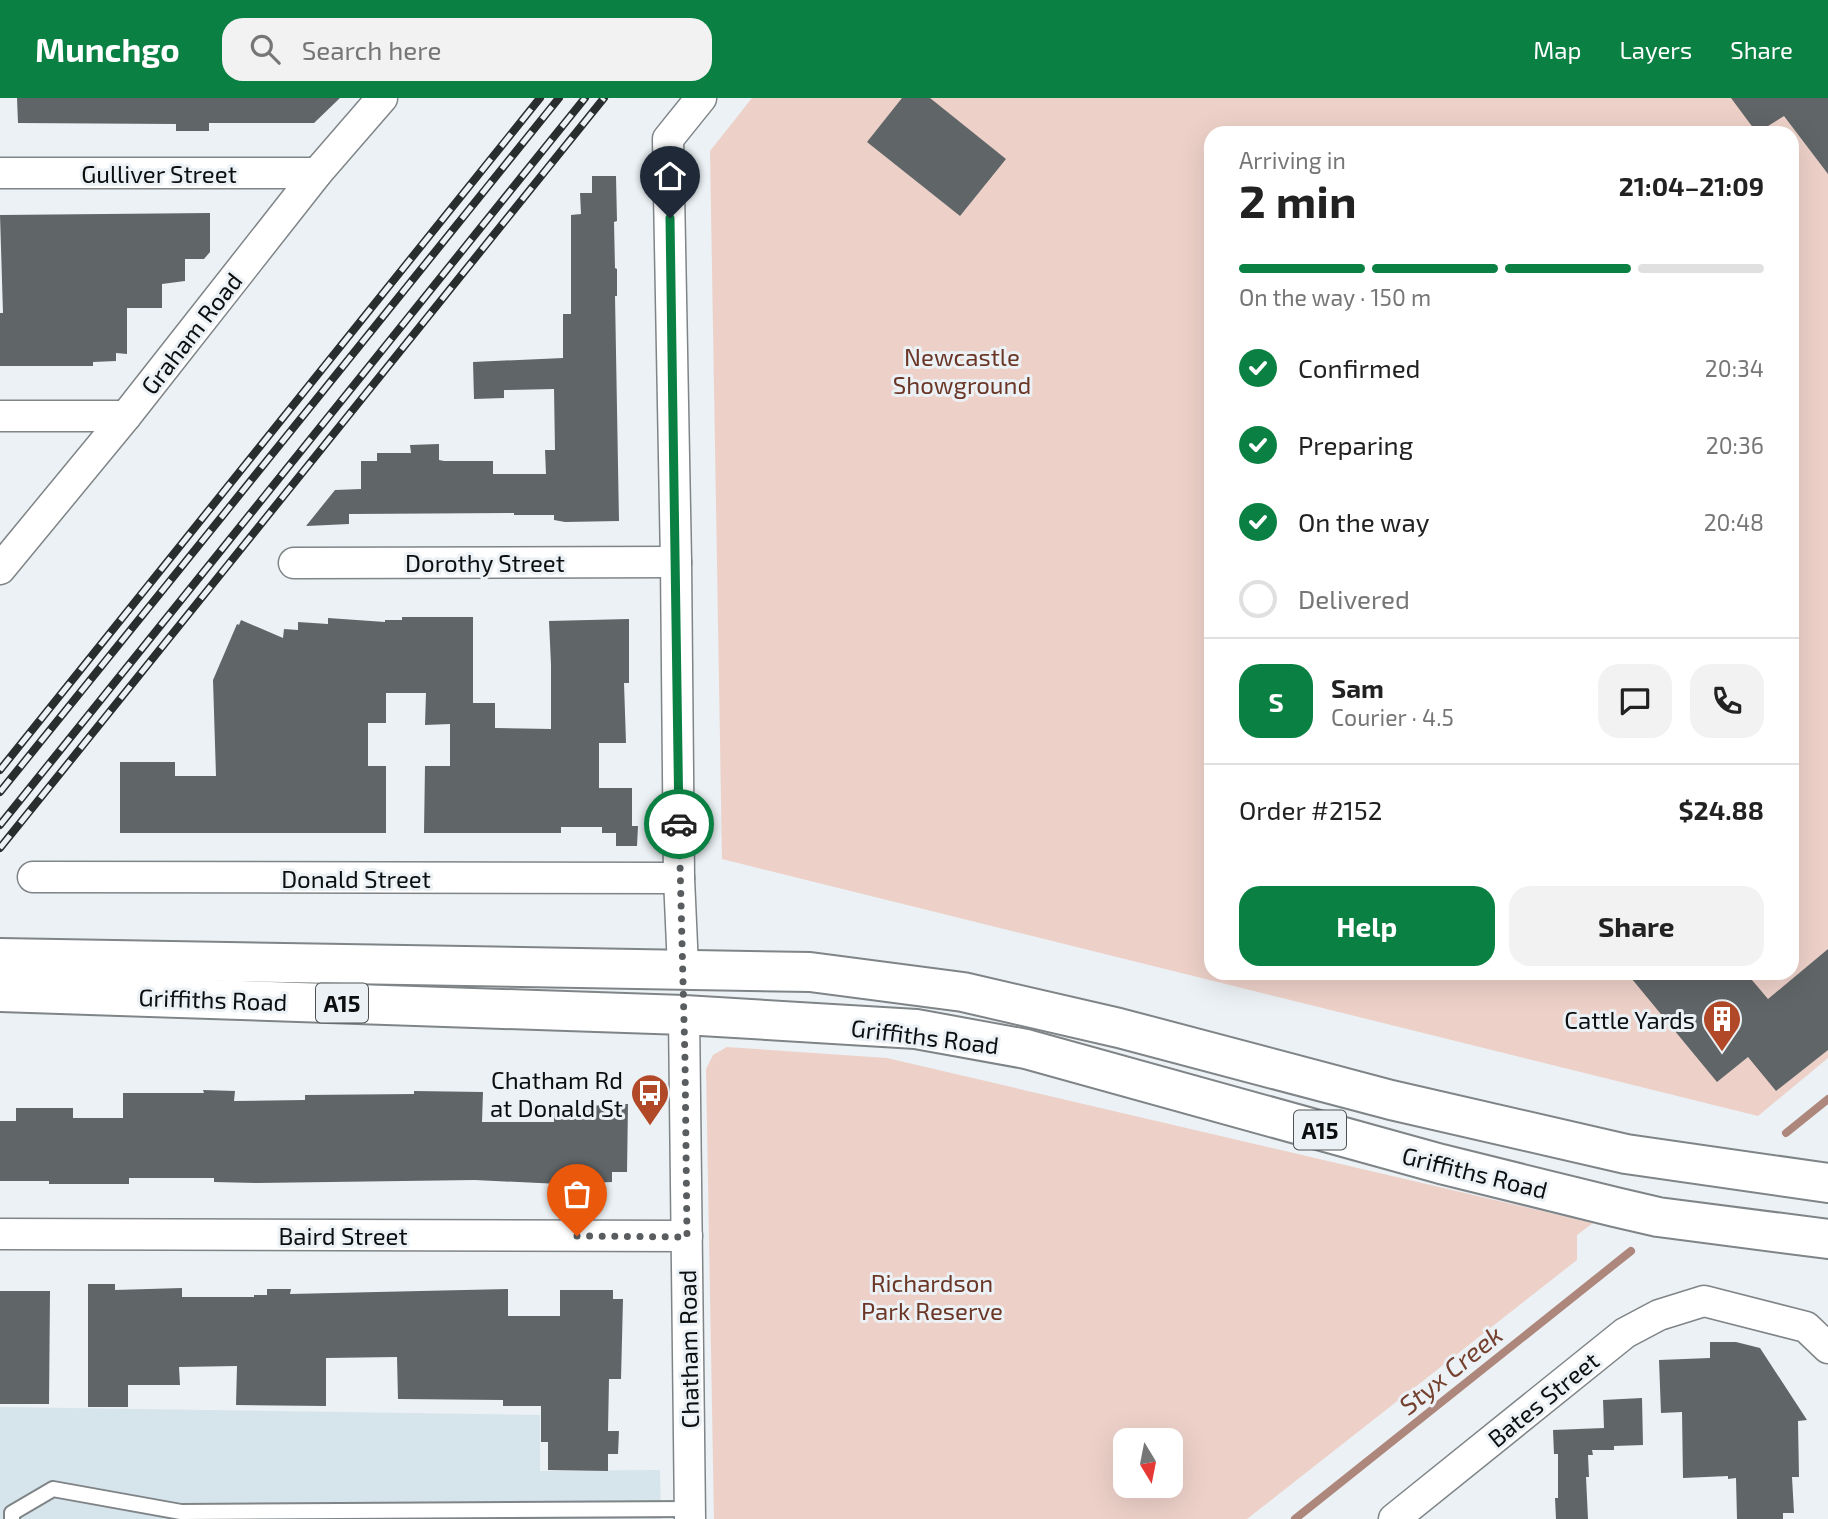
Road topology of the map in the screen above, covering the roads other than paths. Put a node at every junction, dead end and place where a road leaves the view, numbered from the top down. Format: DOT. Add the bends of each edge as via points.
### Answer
graph roads {
  1 [pos="382,98"];
  2 [pos="701,98"];
  3 [pos="0,173"];
  4 [pos="317,173"];
  5 [pos="0,416"];
  6 [pos="126,416"];
  7 [pos="676,562"];
  8 [pos="294,563"];
  9 [pos="0,569"];
  10 [pos="33,877"];
  11 [pos="679,878"];
  12 [pos="10,958"];
  13 [pos="683,968"];
  14 [pos="0,992"];
  15 [pos="684,1015"];
  16 [pos="1626,1154"];
  17 [pos="1824,1182"];
  18 [pos="1615,1207"];
  19 [pos="0,1234"];
  20 [pos="687,1237"];
  21 [pos="1828,1239"];
  22 [pos="1828,1348"];
  23 [pos="690,1514"];
  24 [pos="180,1516"];
  25 [pos="12,1519"];
  26 [pos="1394,1519"];
  1 -- 4 [label="street, Graham Road"];
  2 -- 7 [label="street, Chatham Road" via="668,139"];
  3 -- 4 [label="street, Gulliver Street"];
  4 -- 6 [label="street, Graham Road"];
  5 -- 6 [label="street"];
  6 -- 9 [label="street, Graham Road"];
  7 -- 8 [label="street, Dorothy Street"];
  7 -- 11 [label="street, Chatham Road"];
  10 -- 11 [label="street, Donald Street"];
  11 -- 13 [label="street, Chatham Road"];
  12 -- 13 [label="highway, Griffiths Road / A15"];
  13 -- 15 [label="highway, Chatham Road"];
  13 -- 16 [label="highway, Griffiths Road / A15" via="810,972 963,992"];
  14 -- 15 [label="highway, Griffiths Road / A15"];
  15 -- 18 [label="highway, Griffiths Road / A15" via="916,1029 1026,1049 1441,1164"];
  15 -- 20 [label="street, Chatham Road"];
  16 -- 17 [label="highway, Griffiths Road / A15"];
  16 -- 18 [label="highway"];
  18 -- 21 [label="highway, Griffiths Road / A15" via="1658,1217"];
  19 -- 20 [label="street, Baird Street"];
  20 -- 23 [label="street, Chatham Road"];
  22 -- 26 [label="street, Bates Street" via="1806,1327 1704,1301 1659,1315 1625,1333"];
  23 -- 24 [label="lane"];
  24 -- 25 [label="lane" via="53,1489 12,1513"];
}
